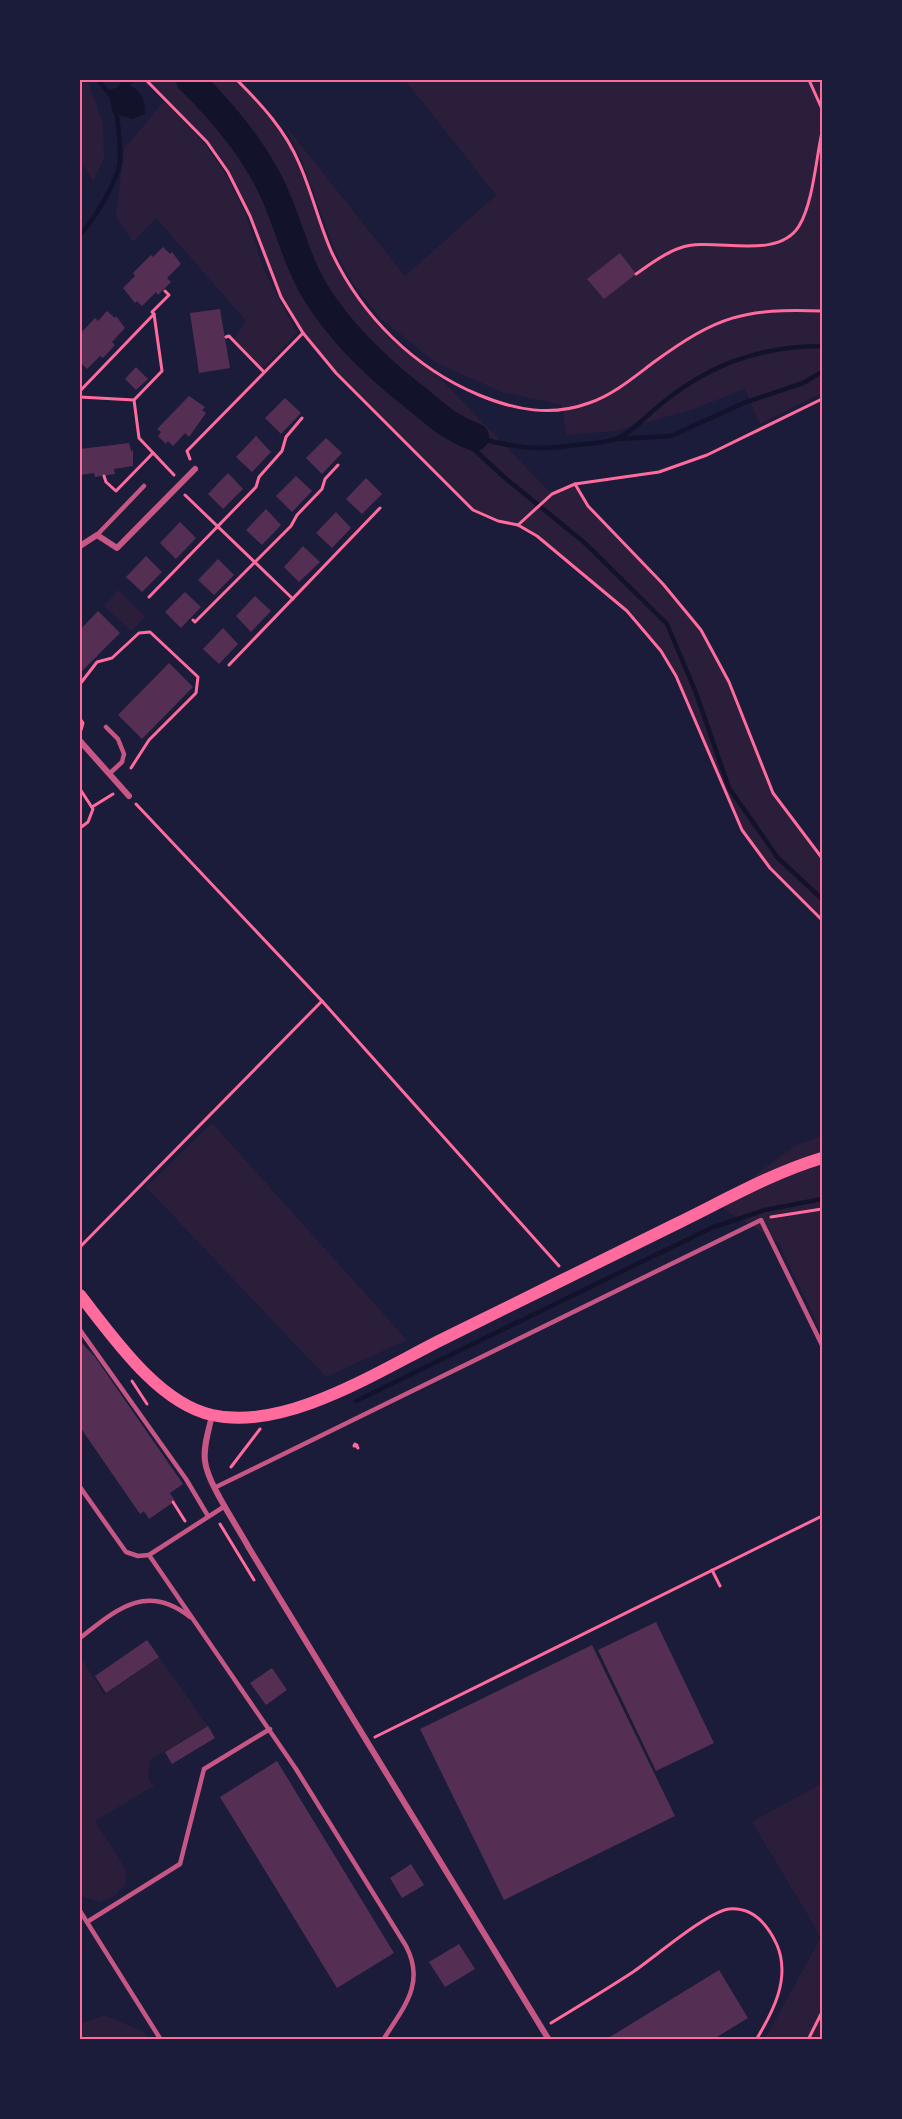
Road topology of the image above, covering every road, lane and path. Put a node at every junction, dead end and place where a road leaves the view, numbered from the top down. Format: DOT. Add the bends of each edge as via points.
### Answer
graph roads {
  1 [pos="146,80"];
  2 [pos="237,80"];
  3 [pos="809,80"];
  4 [pos="822,109"];
  5 [pos="822,132"];
  6 [pos="636,273"];
  7 [pos="165,291"];
  8 [pos="822,310"];
  9 [pos="154,314"];
  10 [pos="303,333"];
  11 [pos="226,337"];
  12 [pos="264,371"];
  13 [pos="80,391"];
  14 [pos="80,397"];
  15 [pos="822,399"];
  16 [pos="134,400"];
  17 [pos="302,418"];
  18 [pos="153,453"];
  19 [pos="336,466"];
  20 [pos="195,469"];
  21 [pos="104,476"];
  22 [pos="575,484"];
  23 [pos="179,485"];
  24 [pos="144,486"];
  25 [pos="378,509"];
  26 [pos="518,525"];
  27 [pos="218,527"];
  28 [pos="97,535"];
  29 [pos="80,546"];
  30 [pos="255,562"];
  31 [pos="149,597"];
  32 [pos="293,599"];
  33 [pos="193,620"];
  34 [pos="135,629"];
  35 [pos="139,633"];
  36 [pos="230,666"];
  37 [pos="80,684"];
  38 [pos="80,719"];
  39 [pos="106,727"];
  40 [pos="80,732"];
  41 [pos="80,741"];
  42 [pos="109,774"];
  43 [pos="117,782"];
  44 [pos="122,788"];
  45 [pos="80,791"];
  46 [pos="129,796"];
  47 [pos="92,807"];
  48 [pos="80,828"];
  49 [pos="822,858"];
  50 [pos="822,920"];
  51 [pos="322,1000"];
  52 [pos="822,1158"];
  53 [pos="822,1209"];
  54 [pos="761,1220"];
  55 [pos="80,1247"];
  56 [pos="569,1277"];
  57 [pos="80,1296"];
  58 [pos="80,1330"];
  59 [pos="822,1345"];
  60 [pos="212,1415"];
  61 [pos="272,1415"];
  62 [pos="80,1487"];
  63 [pos="216,1487"];
  64 [pos="173,1502"];
  65 [pos="226,1506"];
  66 [pos="208,1516"];
  67 [pos="822,1518"];
  68 [pos="190,1529"];
  69 [pos="149,1555"];
  70 [pos="712,1570"];
  71 [pos="720,1586"];
  72 [pos="200,1628"];
  73 [pos="80,1638"];
  74 [pos="270,1729"];
  75 [pos="366,1741"];
  76 [pos="80,1911"];
  77 [pos="87,1922"];
  78 [pos="822,2012"];
  79 [pos="542,2028"];
  80 [pos="161,2040"];
  81 [pos="383,2040"];
  82 [pos="549,2040"];
  83 [pos="756,2040"];
  84 [pos="808,2040"];
  1 -- 10 [label="path" via="207,142 228,172 250,216 281,297"];
  2 -- 8 [label="path" via="281,129 299,162 332,252 350,286 382,330 436,374 496,402 527,411 558,411 590,403 615,390 691,335 728,319 771,310"];
  3 -- 4 [label="path"];
  5 -- 6 [label="path" via="798,228 767,244 699,244 679,248"];
  7 -- 9 [label="path" via="169,295"];
  9 -- 13 [label="path"];
  9 -- 16 [label="path" via="162,370"];
  10 -- 12 [label="path"];
  10 -- 26 [label="path" via="336,373 472,510"];
  11 -- 12 [label="path" via="230,336"];
  12 -- 20 [label="path" via="187,451"];
  14 -- 16 [label="path"];
  15 -- 22 [label="path" via="707,455 659,472"];
  16 -- 18 [label="path" via="139,438"];
  17 -- 27 [label="path" via="286,437 282,451 266,466 256,487"];
  18 -- 21 [label="path" via="116,491"];
  18 -- 23 [label="path"];
  19 -- 30 [label="path" via="322,489"];
  20 -- 23 [label="street"];
  22 -- 26 [label="path" via="552,494"];
  22 -- 49 [label="path" via="588,506 701,630 729,682 773,793"];
  23 -- 27 [label="path"];
  23 -- 28 [label="street" via="117,548"];
  24 -- 28 [label="lane"];
  25 -- 32 [label="path"];
  26 -- 50 [label="path" via="537,536 627,611 661,651 676,676 742,830 770,868"];
  27 -- 30 [label="path"];
  27 -- 31 [label="path"];
  28 -- 29 [label="street"];
  30 -- 32 [label="path"];
  30 -- 33 [label="path"];
  32 -- 36 [label="path"];
  34 -- 35 [label="path"];
  35 -- 37 [label="path" via="112,658 93,663"];
  35 -- 43 [label="path" via="150,632 198,677 196,693 171,715 149,740 136,764"];
  38 -- 40 [label="path"];
  39 -- 42 [label="lane" via="118,739 124,754 122,762"];
  41 -- 42 [label="street"];
  42 -- 43 [label="street"];
  43 -- 44 [label="street"];
  44 -- 46 [label="street"];
  44 -- 47 [label="path"];
  45 -- 47 [label="path"];
  46 -- 51 [label="path"];
  47 -- 48 [label="path" via="88,822"];
  51 -- 55 [label="path"];
  51 -- 56 [label="path"];
  52 -- 56 [label="main road" via="797,1166"];
  53 -- 54 [label="path"];
  54 -- 59 [label="lane"];
  54 -- 63 [label="lane"];
  56 -- 61 [label="main road" via="341,1389"];
  57 -- 60 [label="main road" via="153,1381 186,1407"];
  58 -- 66 [label="lane"];
  60 -- 61 [label="main road"];
  60 -- 63 [label="street" via="205,1462"];
  61 -- 63 [label="path"];
  62 -- 69 [label="lane" via="126,1552"];
  63 -- 65 [label="street"];
  64 -- 68 [label="path"];
  65 -- 66 [label="lane"];
  65 -- 75 [label="street"];
  66 -- 68 [label="lane"];
  67 -- 70 [label="path"];
  68 -- 69 [label="lane"];
  69 -- 72 [label="lane"];
  70 -- 71 [label="path"];
  70 -- 75 [label="path"];
  72 -- 73 [label="lane" via="181,1609 161,1602 139,1601 118,1608"];
  72 -- 74 [label="lane"];
  74 -- 77 [label="lane" via="204,1769 180,1864"];
  74 -- 81 [label="lane" via="411,1956 415,1970 410,1998"];
  75 -- 79 [label="street"];
  76 -- 77 [label="lane"];
  77 -- 80 [label="lane"];
  78 -- 84 [label="path"];
  79 -- 82 [label="street"];
  79 -- 83 [label="path" via="634,1971 716,1913 739,1910 762,1921 780,1952 782,1966 773,2012"];
}
